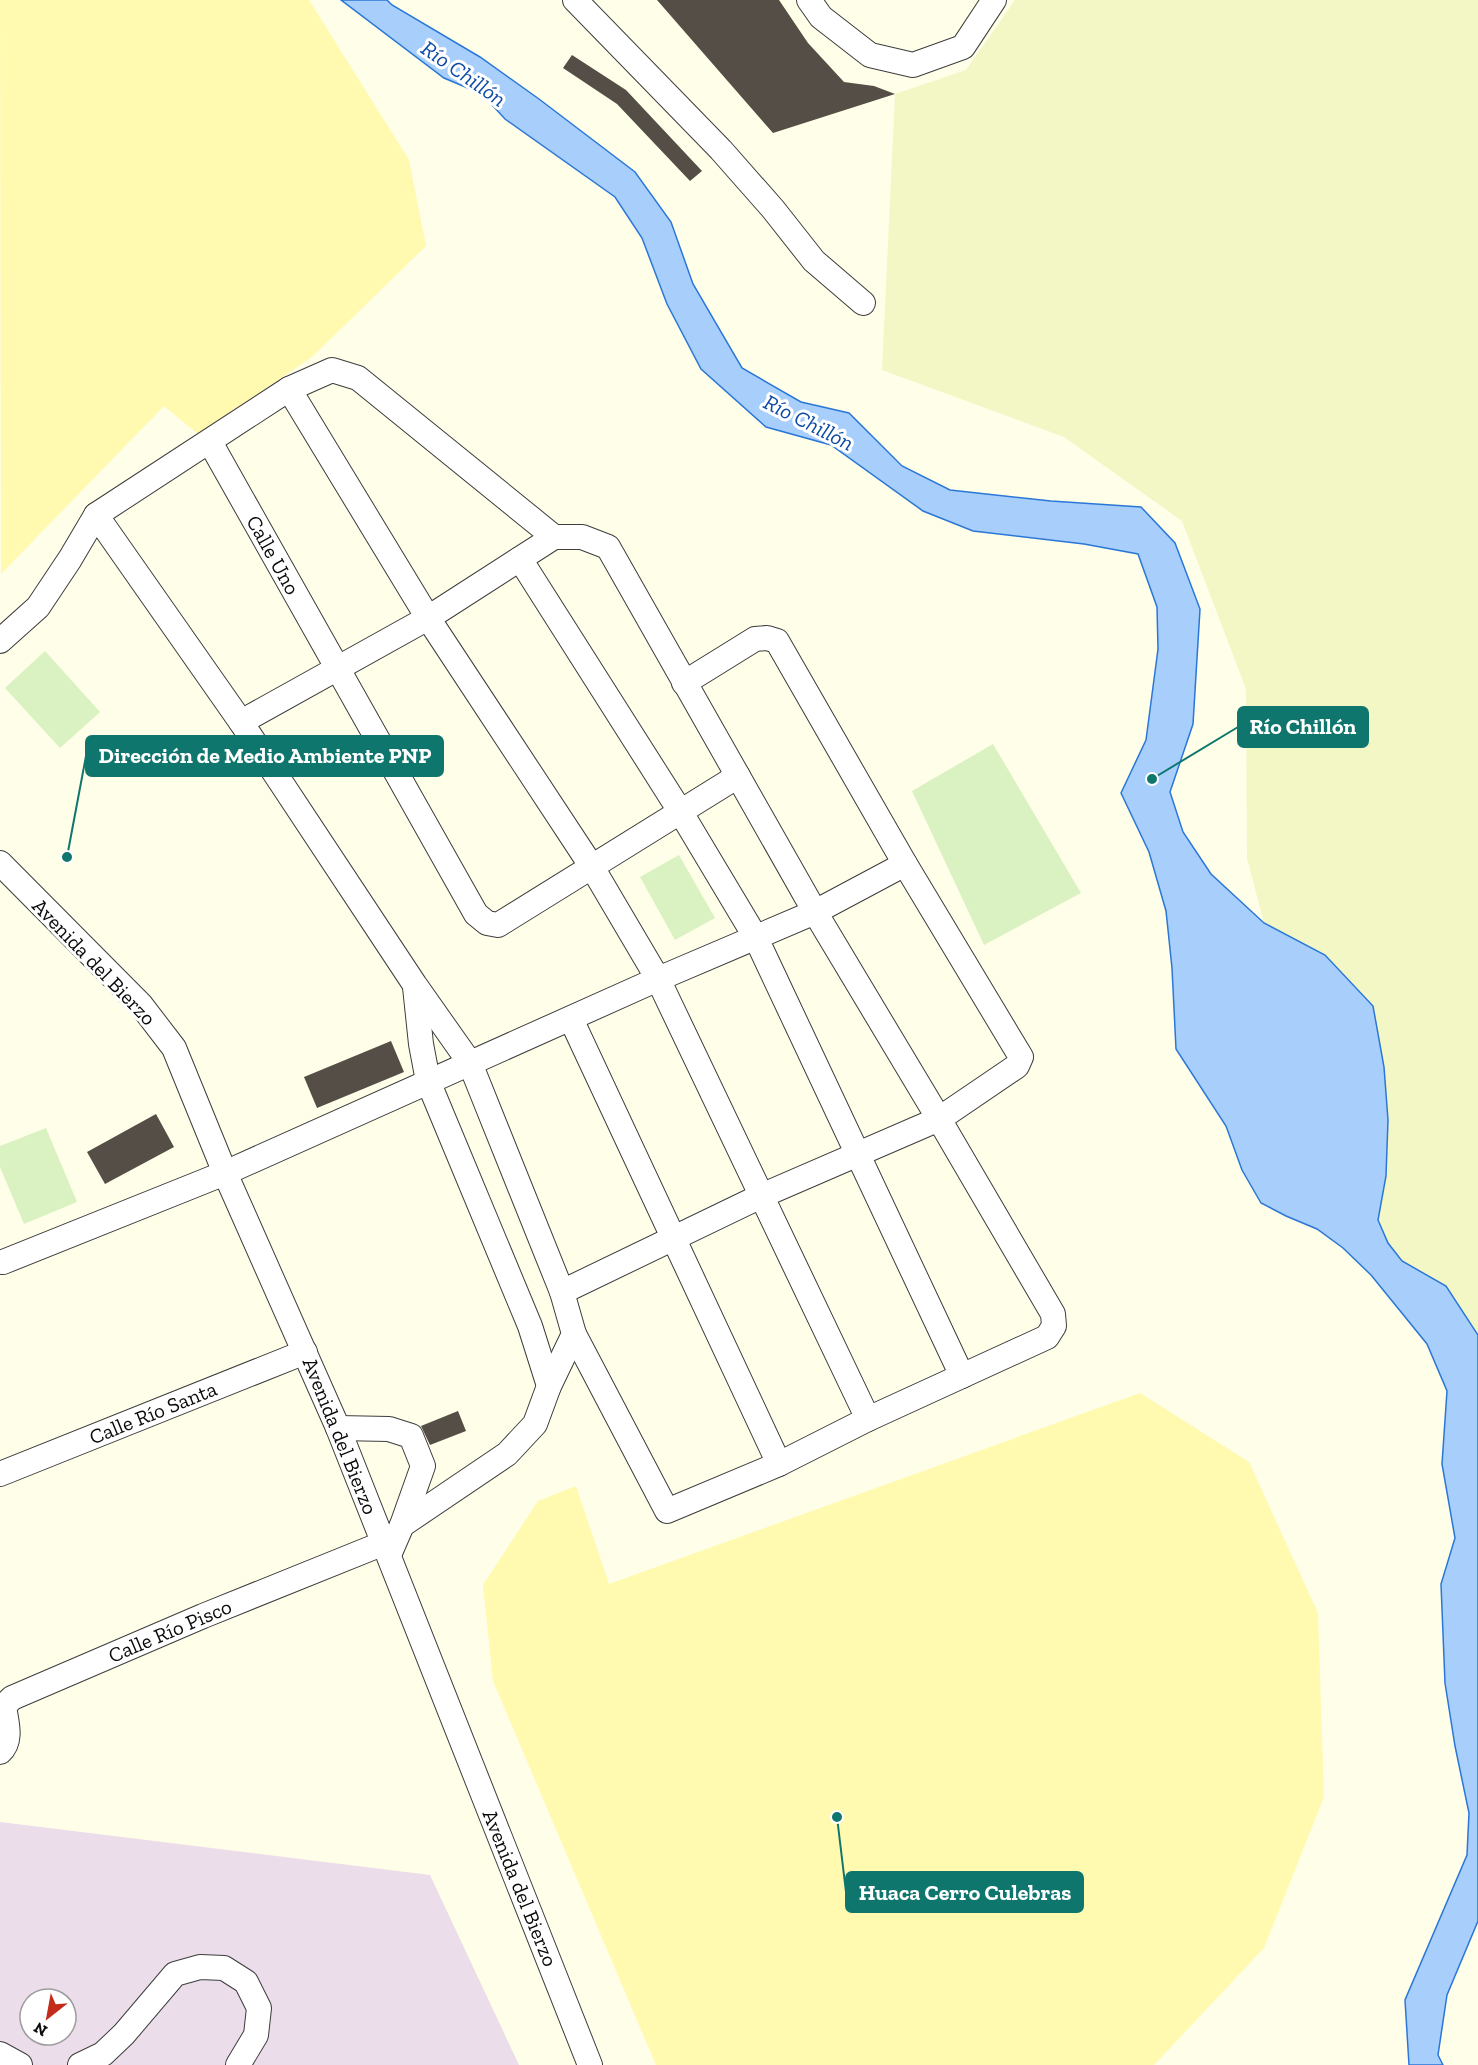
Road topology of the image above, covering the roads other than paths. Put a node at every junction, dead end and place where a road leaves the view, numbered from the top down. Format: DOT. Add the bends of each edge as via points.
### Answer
graph roads {
  1 [pos="575,0"];
  2 [pos="809,0"];
  3 [pos="994,0"];
  4 [pos="863,303"];
  5 [pos="289,389"];
  6 [pos="210,441"];
  7 [pos="96,515"];
  8 [pos="554,537"];
  9 [pos="520,559"];
  10 [pos="428,618"];
  11 [pos="0,641"];
  12 [pos="337,668"];
  13 [pos="684,682"];
  14 [pos="241,722"];
  15 [pos="738,776"];
  16 [pos="680,811"];
  17 [pos="0,863"];
  18 [pos="905,864"];
  19 [pos="592,867"];
  20 [pos="815,912"];
  21 [pos="756,938"];
  22 [pos="658,979"];
  23 [pos="415,985"];
  24 [pos="571,1019"];
  25 [pos="470,1063"];
  26 [pos="428,1081"];
  27 [pos="939,1119"];
  28 [pos="857,1154"];
  29 [pos="225,1173"];
  30 [pos="761,1196"];
  31 [pos="672,1238"];
  32 [pos="3,1262"];
  33 [pos="562,1292"];
  34 [pos="574,1334"];
  35 [pos="305,1352"];
  36 [pos="962,1376"];
  37 [pos="549,1386"];
  38 [pos="868,1419"];
  39 [pos="338,1428"];
  40 [pos="779,1464"];
  41 [pos="0,1474"];
  42 [pos="402,1525"];
  43 [pos="386,1549"];
  44 [pos="0,1752"];
  45 [pos="0,2054"];
  46 [pos="99,2060"];
  47 [pos="20,2065"];
  48 [pos="80,2065"];
  49 [pos="238,2065"];
  50 [pos="590,2065"];
  1 -- 4 [label="street" via="721,150 814,261"];
  2 -- 3 [label="street" via="821,17 870,55 913,65 963,47"];
  5 -- 6 [label="street"];
  5 -- 8 [label="street" via="332,369 358,378"];
  5 -- 10 [label="street"];
  6 -- 7 [label="street"];
  6 -- 12 [label="street, Calle Uno"];
  7 -- 11 [label="street" via="38,607"];
  7 -- 14 [label="street"];
  8 -- 9 [label="street"];
  8 -- 13 [label="street" via="582,537 608,547"];
  9 -- 10 [label="street"];
  9 -- 16 [label="street"];
  10 -- 12 [label="street"];
  10 -- 19 [label="street"];
  12 -- 14 [label="street"];
  12 -- 19 [label="street, Calle Uno" via="476,914 487,924 498,925"];
  13 -- 15 [label="street"];
  13 -- 18 [label="street" via="755,639 777,641"];
  14 -- 23 [label="street"];
  15 -- 16 [label="street"];
  15 -- 20 [label="street"];
  16 -- 19 [label="street"];
  16 -- 21 [label="street"];
  17 -- 29 [label="street, Avenida del Bierzo" via="141,1005 174,1048"];
  18 -- 20 [label="street"];
  18 -- 27 [label="street" via="1021,1057 1017,1066"];
  19 -- 22 [label="street"];
  20 -- 21 [label="street"];
  20 -- 27 [label="street"];
  21 -- 22 [label="street"];
  21 -- 28 [label="street"];
  22 -- 24 [label="street"];
  22 -- 30 [label="street"];
  23 -- 25 [label="street"];
  23 -- 26 [label="street"];
  24 -- 25 [label="street"];
  24 -- 31 [label="street"];
  25 -- 26 [label="street"];
  25 -- 33 [label="street"];
  26 -- 29 [label="street"];
  26 -- 37 [label="street" via="530,1326"];
  27 -- 28 [label="street"];
  27 -- 36 [label="street" via="1053,1314 1054,1326 1047,1337"];
  28 -- 30 [label="street"];
  28 -- 36 [label="street"];
  29 -- 32 [label="street"];
  29 -- 35 [label="street, Avenida del Bierzo"];
  30 -- 31 [label="street"];
  30 -- 38 [label="street"];
  31 -- 33 [label="street"];
  31 -- 40 [label="street"];
  33 -- 34 [label="street"];
  34 -- 37 [label="street"];
  34 -- 40 [label="street" via="667,1511"];
  35 -- 39 [label="street, Avenida del Bierzo"];
  35 -- 41 [label="street, Calle Río Santa"];
  36 -- 38 [label="street"];
  37 -- 42 [label="street" via="535,1424 507,1454"];
  38 -- 40 [label="street"];
  39 -- 42 [label="street" via="389,1429 411,1436 423,1466"];
  39 -- 43 [label="street, Avenida del Bierzo"];
  42 -- 43 [label="street"];
  43 -- 44 [label="street, Calle Río Pisco" via="203,1616 12,1698 4,1706 9,1735"];
  43 -- 50 [label="street, Avenida del Bierzo"];
  45 -- 47 [label="street"];
  46 -- 48 [label="street"];
  46 -- 49 [label="street" via="175,1974 200,1967 224,1968 246,1982 259,2008 256,2035"];
}
